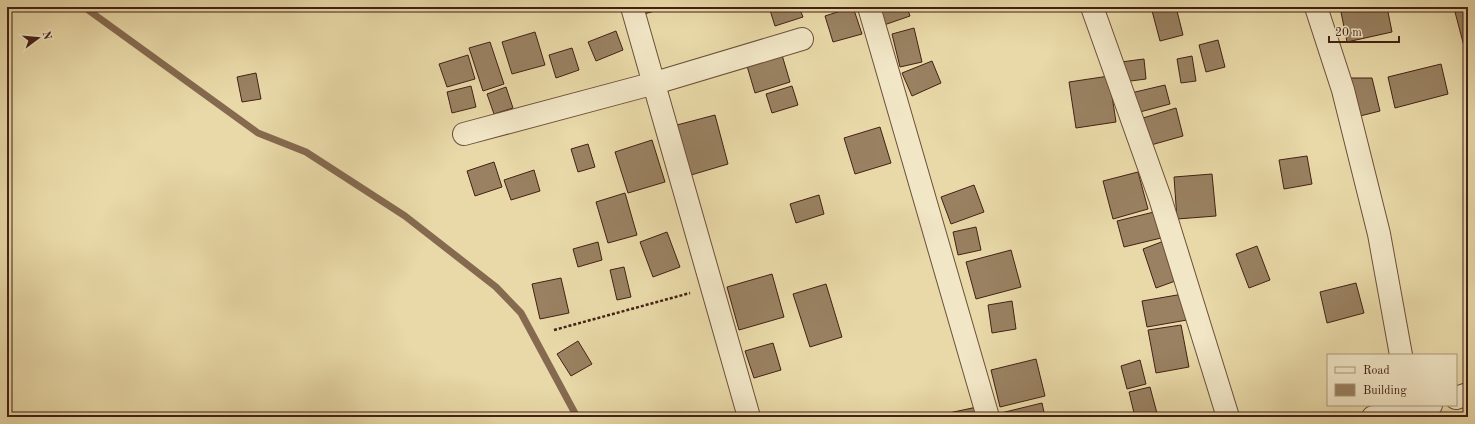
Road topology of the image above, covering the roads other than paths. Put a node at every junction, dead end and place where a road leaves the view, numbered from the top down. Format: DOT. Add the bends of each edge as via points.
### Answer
graph roads {
  1 [pos="632,7"];
  2 [pos="869,7"];
  3 [pos="1092,7"];
  4 [pos="1316,7"];
  5 [pos="802,39"];
  6 [pos="655,83"];
  7 [pos="464,134"];
  8 [pos="1401,354"];
  9 [pos="1468,394"];
  10 [pos="1457,398"];
  11 [pos="1416,410"];
  12 [pos="749,417"];
  13 [pos="988,417"];
  14 [pos="1228,417"];
  15 [pos="1373,417"];
  1 -- 6 [label="street"];
  2 -- 13 [label="street"];
  3 -- 14 [label="street" via="1160,198"];
  4 -- 8 [label="street" via="1343,90 1379,234"];
  5 -- 6 [label="street"];
  6 -- 7 [label="street"];
  6 -- 12 [label="street"];
  9 -- 10 [label="street"];
  11 -- 15 [label="street"];
}
